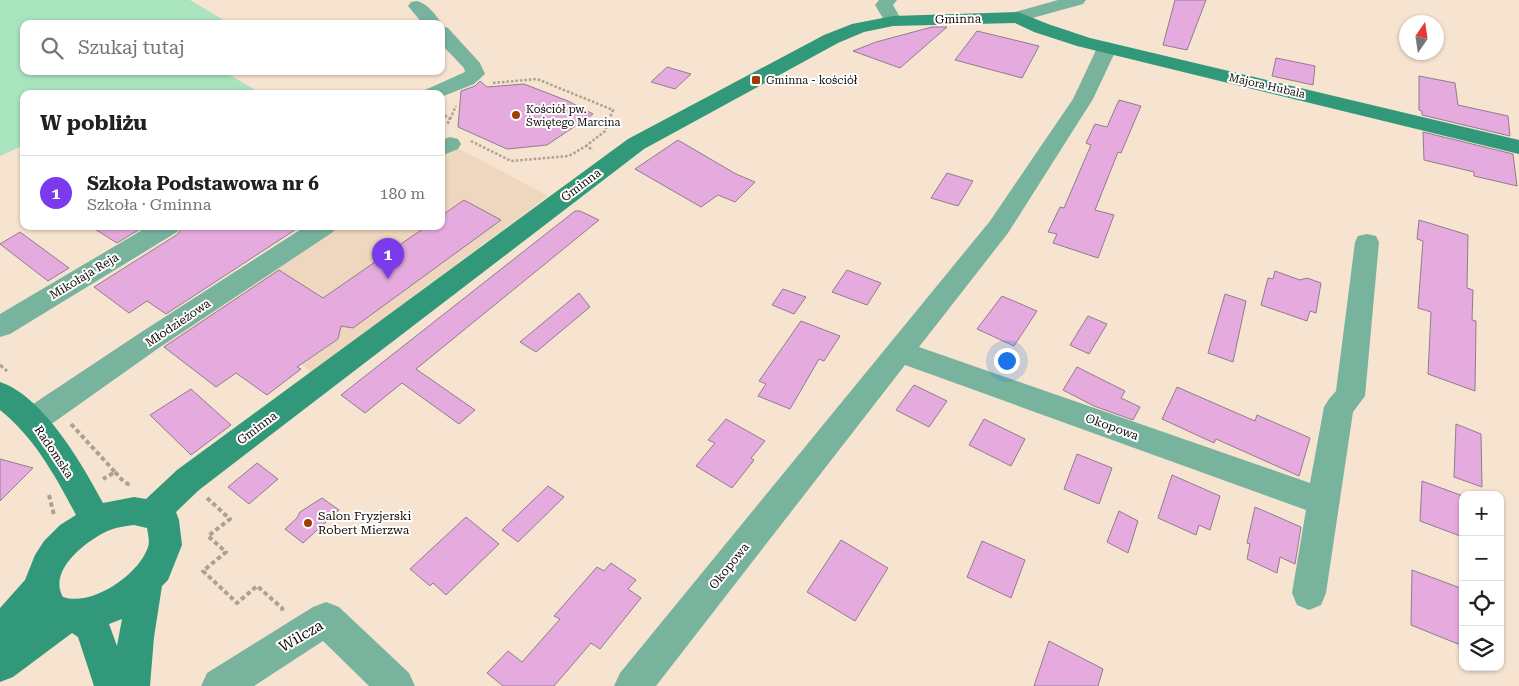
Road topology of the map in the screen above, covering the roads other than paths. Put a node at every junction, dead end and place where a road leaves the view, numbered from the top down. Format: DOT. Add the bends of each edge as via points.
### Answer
graph roads {
  1 [pos="1077,0"];
  2 [pos="417,6"];
  3 [pos="890,11"];
  4 [pos="1018,17"];
  5 [pos="430,20"];
  6 [pos="445,36"];
  7 [pos="1107,48"];
  8 [pos="442,90"];
  9 [pos="1519,146"];
  10 [pos="161,230"];
  11 [pos="318,230"];
  12 [pos="1367,242"];
  13 [pos="0,327"];
  14 [pos="901,352"];
  15 [pos="0,394"];
  16 [pos="32,421"];
  17 [pos="1323,502"];
  18 [pos="152,514"];
  19 [pos="96,521"];
  20 [pos="146,581"];
  21 [pos="42,586"];
  22 [pos="1309,593"];
  23 [pos="71,617"];
  24 [pos="0,633"];
  25 [pos="0,664"];
  26 [pos="113,686"];
  27 [pos="131,686"];
  28 [pos="220,686"];
  29 [pos="396,686"];
  30 [pos="633,686"];
  1 -- 4 [label="street, Gminna"];
  2 -- 5 [label="street"];
  3 -- 4 [label="street, Gminna"];
  3 -- 18 [label="street, Gminna" via="859,28 831,38 636,144 188,480"];
  4 -- 7 [label="street, Majora Hubala" via="1062,36"];
  6 -- 8 [label="street" via="473,67 475,74"];
  7 -- 9 [label="street, Majora Hubala"];
  7 -- 14 [label="street, Okopowa" via="1083,99 1000,227"];
  10 -- 13 [label="street, Mikołaja Reja"];
  11 -- 16 [label="street, Młodzieżowa"];
  12 -- 17 [label="street" via="1350,396 1339,407"];
  14 -- 17 [label="street, Okopowa"];
  14 -- 30 [label="street, Okopowa"];
  15 -- 16 [label="street, Radomska"];
  16 -- 19 [label="street, Radomska" via="48,440"];
  17 -- 22 [label="street"];
  18 -- 19 [label="street" via="117,512"];
  18 -- 20 [label="street" via="163,520 167,547"];
  19 -- 21 [label="street" via="74,533 49,560"];
  20 -- 23 [label="street" via="115,604 97,612"];
  20 -- 27 [label="street"];
  21 -- 23 [label="street" via="43,597 51,610"];
  21 -- 24 [label="street"];
  23 -- 25 [label="street"];
  23 -- 26 [label="street" via="92,626"];
  28 -- 29 [label="street, Wilcza" via="326,620"];
}
